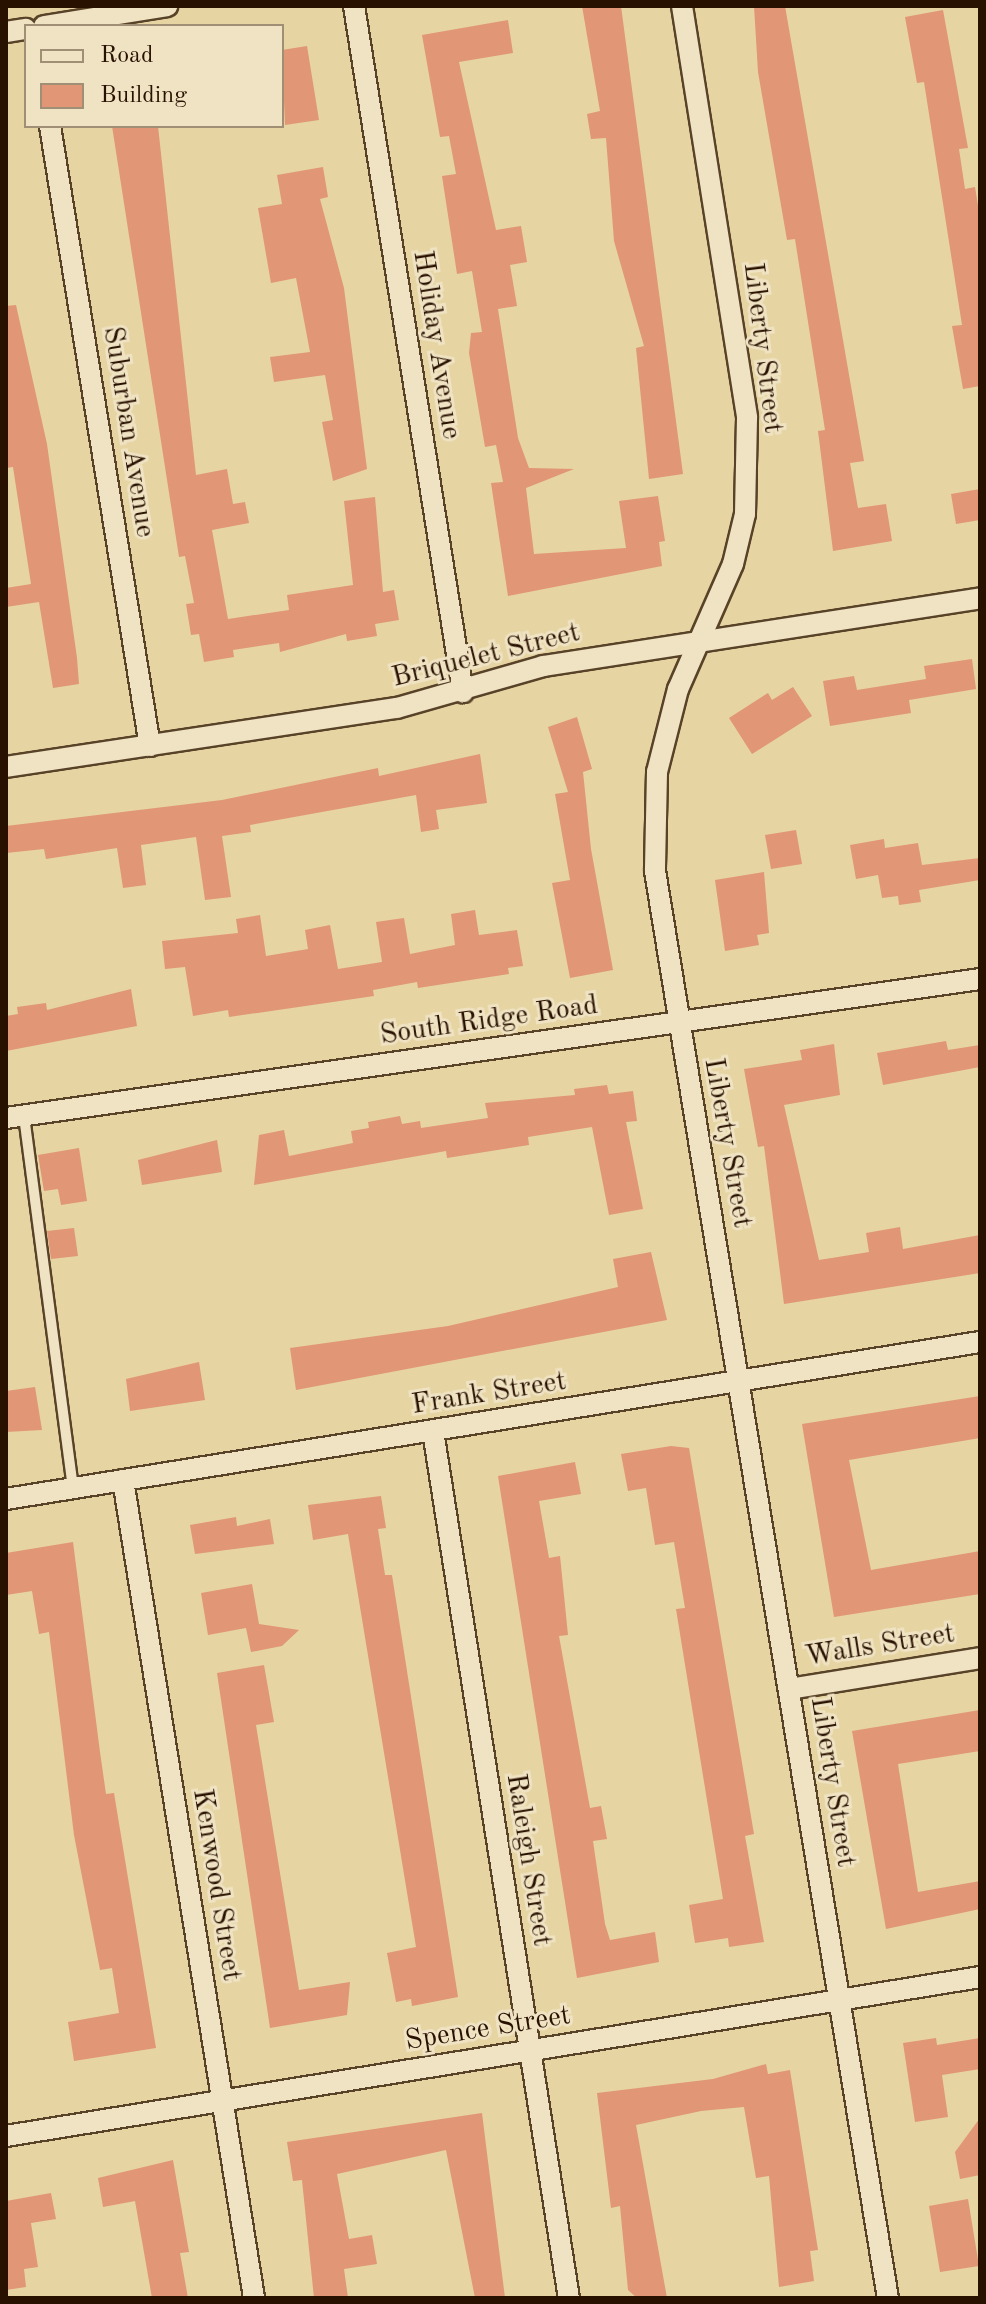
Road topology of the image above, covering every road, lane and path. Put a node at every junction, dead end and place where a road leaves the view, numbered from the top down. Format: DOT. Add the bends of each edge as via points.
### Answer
graph roads {
  1 [pos="167,6"];
  2 [pos="354,6"];
  3 [pos="682,6"];
  4 [pos="56,24"];
  5 [pos="50,128"];
  6 [pos="980,598"];
  7 [pos="702,638"];
  8 [pos="463,692"];
  9 [pos="150,746"];
  10 [pos="6,767"];
  11 [pos="980,979"];
  12 [pos="678,1022"];
  13 [pos="15,1117"];
  14 [pos="980,1342"];
  15 [pos="739,1382"];
  16 [pos="433,1431"];
  17 [pos="123,1480"];
  18 [pos="73,1488"];
  19 [pos="6,1499"];
  20 [pos="980,1658"];
  21 [pos="789,1689"];
  22 [pos="980,1977"];
  23 [pos="839,2000"];
  24 [pos="529,2050"];
  25 [pos="222,2101"];
  26 [pos="6,2136"];
  27 [pos="254,2298"];
  28 [pos="569,2298"];
  29 [pos="888,2298"];
  1 -- 4 [label="street"];
  2 -- 8 [label="street, Holiday Avenue"];
  3 -- 7 [label="street, Liberty Street" via="747,418 745,514"];
  5 -- 9 [label="street, Suburban Avenue"];
  6 -- 7 [label="street, Briquelet Street"];
  7 -- 8 [label="street, Briquelet Street" via="543,666"];
  7 -- 12 [label="street, Liberty Street" via="678,689 657,772 655,871"];
  8 -- 9 [label="street, Briquelet Street"];
  9 -- 10 [label="street, Briquelet Street"];
  11 -- 12 [label="street, South Ridge Road"];
  12 -- 13 [label="street, South Ridge Road"];
  12 -- 15 [label="street, Liberty Street"];
  13 -- 18 [label="lane"];
  14 -- 15 [label="street, Frank Street"];
  15 -- 16 [label="street, Frank Street"];
  15 -- 21 [label="street, Liberty Street"];
  16 -- 17 [label="street, Frank Street"];
  16 -- 24 [label="street, Raleigh Street"];
  17 -- 18 [label="street, Frank Street"];
  17 -- 25 [label="street, Kenwood Street"];
  18 -- 19 [label="street, Frank Street"];
  20 -- 21 [label="street, Walls Street"];
  21 -- 23 [label="street, Liberty Street"];
  22 -- 23 [label="street, Spence Street"];
  23 -- 24 [label="street, Spence Street"];
  23 -- 29 [label="street, Liberty Street"];
  24 -- 25 [label="street, Spence Street"];
  24 -- 28 [label="street, Raleigh Street"];
  25 -- 26 [label="street, Spence Street"];
  25 -- 27 [label="street, Kenwood Street"];
}
